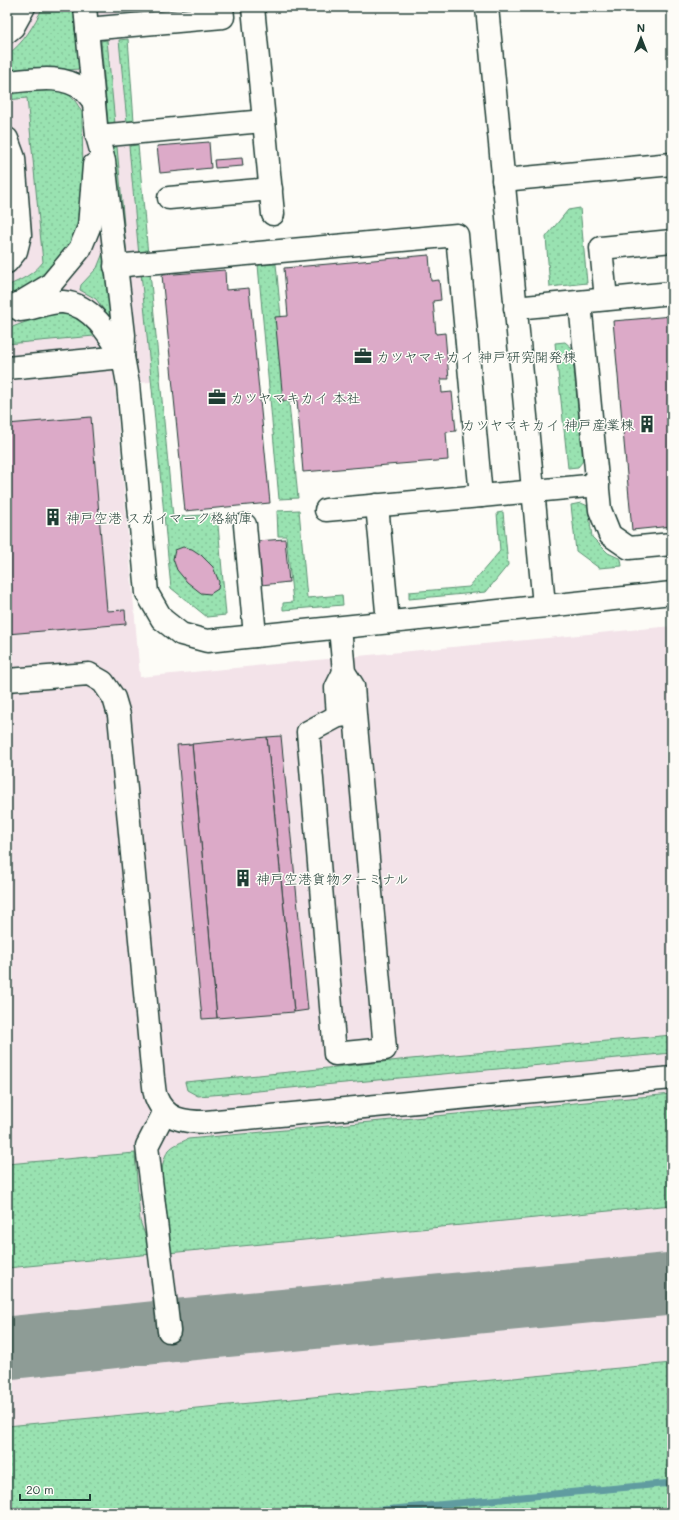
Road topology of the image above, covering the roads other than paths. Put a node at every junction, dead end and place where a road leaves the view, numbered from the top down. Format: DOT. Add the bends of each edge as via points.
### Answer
graph roads {
  1 [pos="24,7"];
  2 [pos="85,7"];
  3 [pos="222,7"];
  4 [pos="253,7"];
  5 [pos="487,7"];
  6 [pos="143,16"];
  7 [pos="87,29"];
  8 [pos="7,32"];
  9 [pos="7,82"];
  10 [pos="94,102"];
  11 [pos="264,121"];
  12 [pos="97,136"];
  13 [pos="7,139"];
  14 [pos="672,164"];
  15 [pos="503,180"];
  16 [pos="271,189"];
  17 [pos="168,198"];
  18 [pos="273,214"];
  19 [pos="672,241"];
  20 [pos="7,262"];
  21 [pos="115,266"];
  22 [pos="672,293"];
  23 [pos="606,299"];
  24 [pos="580,303"];
  25 [pos="515,308"];
  26 [pos="7,310"];
  27 [pos="123,357"];
  28 [pos="7,368"];
  29 [pos="598,485"];
  30 [pos="533,491"];
  31 [pos="481,496"];
  32 [pos="377,505"];
  33 [pos="326,510"];
  34 [pos="245,525"];
  35 [pos="672,544"];
  36 [pos="672,593"];
  37 [pos="544,605"];
  38 [pos="388,622"];
  39 [pos="340,628"];
  40 [pos="255,636"];
  41 [pos="7,680"];
  42 [pos="347,715"];
  43 [pos="672,1078"];
  44 [pos="165,1111"];
  45 [pos="168,1331"];
  1 -- 8 [label="street" via="13,27"];
  2 -- 7 [label="street"];
  3 -- 6 [label="street" via="223,17"];
  4 -- 11 [label="street"];
  5 -- 15 [label="street"];
  6 -- 7 [label="street"];
  7 -- 10 [label="street"];
  9 -- 10 [label="street" via="49,78 68,82 84,91"];
  10 -- 12 [label="street"];
  11 -- 12 [label="street"];
  11 -- 16 [label="street"];
  12 -- 21 [label="street" via="104,161"];
  12 -- 26 [label="street" via="89,227 80,249 50,285"];
  13 -- 20 [label="street" via="14,158 20,235 16,251"];
  14 -- 15 [label="street"];
  15 -- 25 [label="street"];
  16 -- 17 [label="street"];
  16 -- 18 [label="street"];
  19 -- 23 [label="street" via="601,248"];
  21 -- 27 [label="street" via="124,335"];
  21 -- 31 [label="street" via="456,235"];
  22 -- 23 [label="street"];
  23 -- 24 [label="street"];
  24 -- 25 [label="street"];
  24 -- 29 [label="street"];
  25 -- 30 [label="street"];
  26 -- 27 [label="street" via="63,302 77,305 86,310 112,338"];
  27 -- 28 [label="street"];
  27 -- 40 [label="street" via="128,384 147,593 162,619 181,634 207,641"];
  29 -- 30 [label="street"];
  29 -- 35 [label="street" via="600,510 610,535 629,548"];
  30 -- 31 [label="street"];
  30 -- 37 [label="street"];
  31 -- 32 [label="street"];
  32 -- 33 [label="street"];
  32 -- 38 [label="street"];
  34 -- 40 [label="street"];
  36 -- 37 [label="street"];
  37 -- 38 [label="street"];
  38 -- 39 [label="street"];
  39 -- 40 [label="street"];
  39 -- 42 [label="street" via="344,672 353,686"];
  41 -- 44 [label="street" via="89,674 103,682 114,698 119,716 153,1078 156,1097"];
  42 -- 42 [label="street" via="385,1049 335,1054 308,732"];
  43 -- 44 [label="street" via="206,1122 176,1120"];
  44 -- 45 [label="street" via="147,1146"];
}
